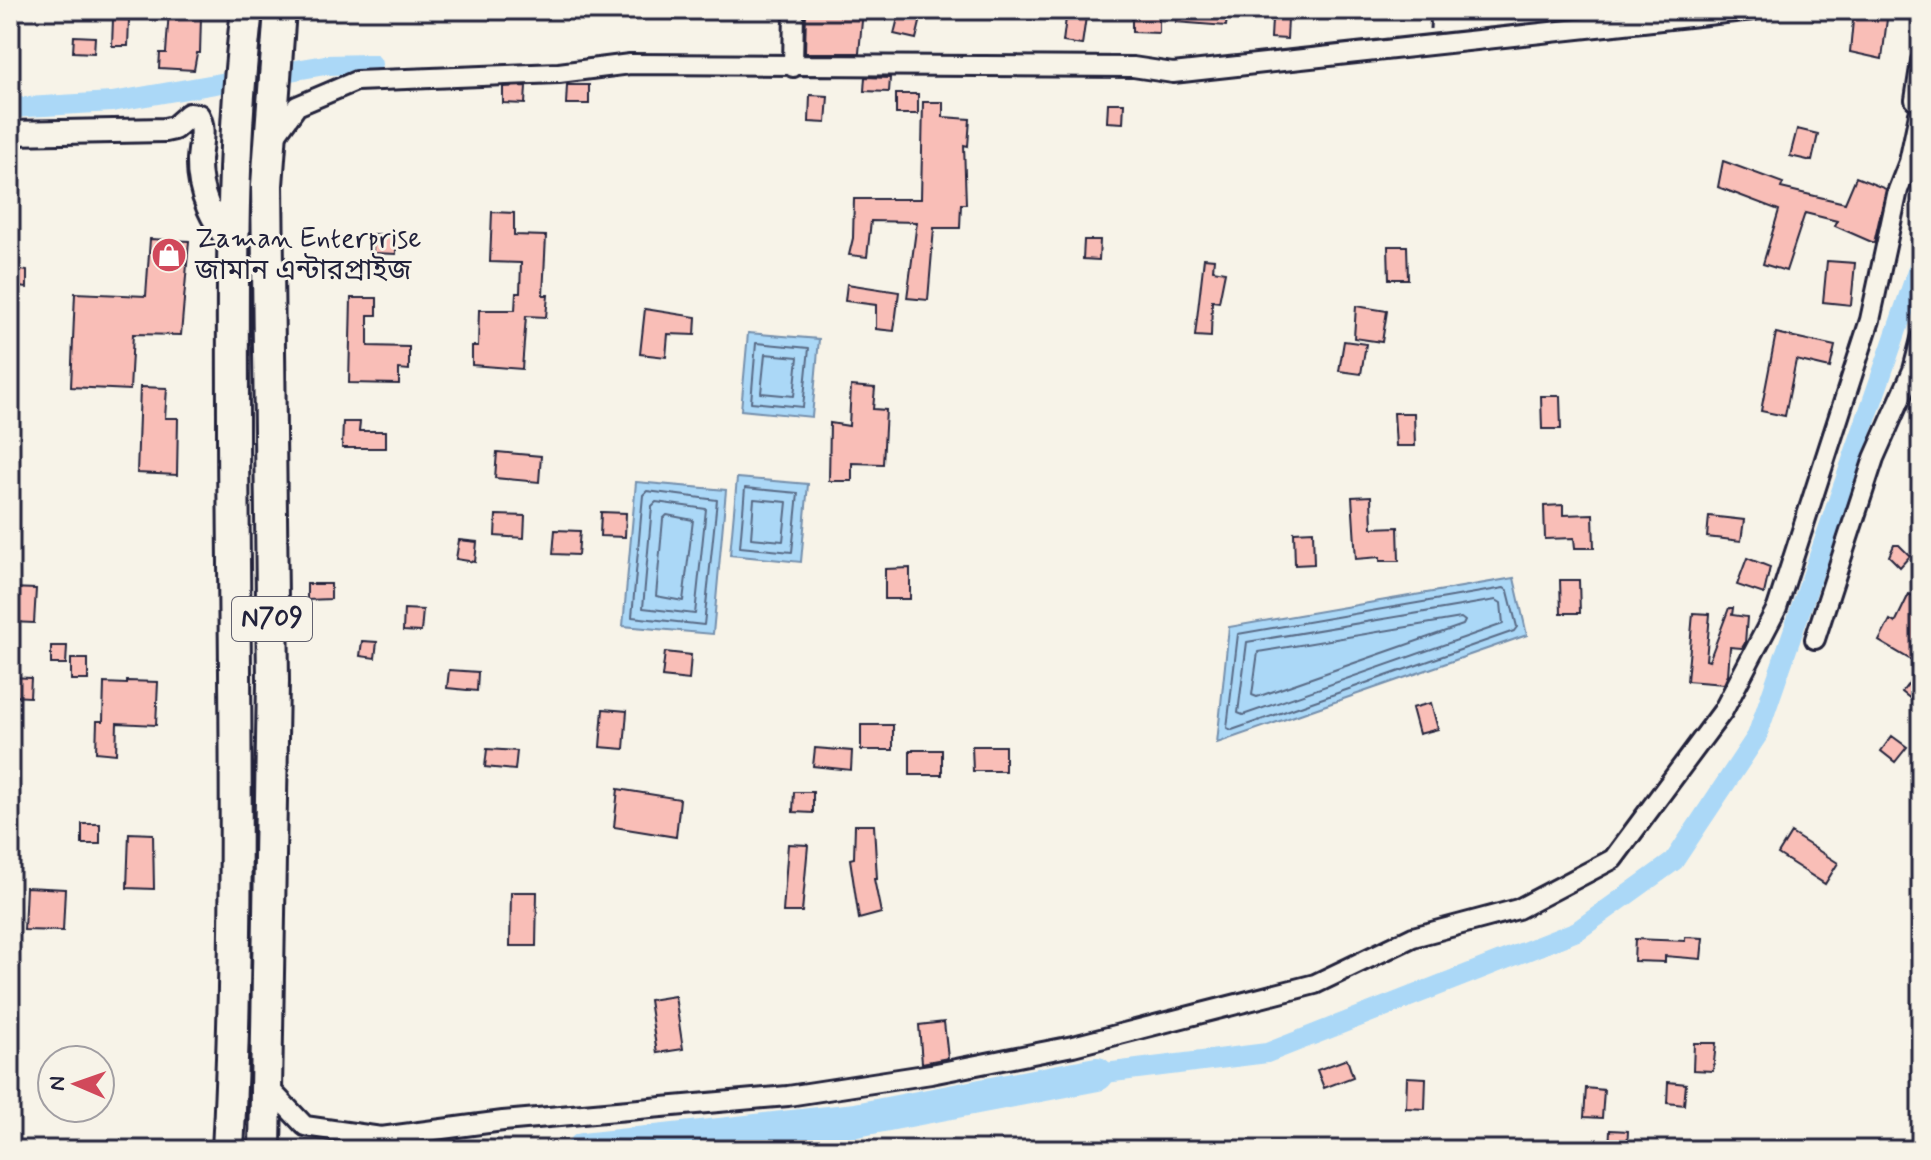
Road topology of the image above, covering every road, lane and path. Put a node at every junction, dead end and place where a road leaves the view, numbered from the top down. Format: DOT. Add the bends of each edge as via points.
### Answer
graph roads {
  1 [pos="280,10"];
  2 [pos="794,10"];
  3 [pos="1753,10"];
  4 [pos="246,17"];
  5 [pos="1921,61"];
  6 [pos="793,67"];
  7 [pos="1917,107"];
  8 [pos="10,133"];
  9 [pos="269,135"];
  10 [pos="1915,164"];
  11 [pos="233,248"];
  12 [pos="1921,339"];
  13 [pos="1815,639"];
  14 [pos="266,1100"];
  15 [pos="228,1150"];
  16 [pos="265,1150"];
  1 -- 9 [label="highway, N709"];
  2 -- 6 [label="street"];
  3 -- 6 [label="street" via="1173,73 1133,67"];
  4 -- 11 [label="highway, N709"];
  5 -- 7 [label="street"];
  6 -- 9 [label="street" via="630,64 559,73 356,81 297,106"];
  7 -- 10 [label="street"];
  8 -- 11 [label="street" via="165,130 189,115 198,116 202,190 210,217"];
  9 -- 14 [label="highway, N709" via="266,308 273,681"];
  10 -- 14 [label="street" via="1898,190 1870,320 1777,608 1723,711 1613,859 1518,909 1413,937 1315,984 1073,1046 931,1074 788,1096 589,1112 381,1137 305,1126"];
  11 -- 15 [label="highway, N709" via="235,831"];
  12 -- 13 [label="street" via="1874,458"];
  14 -- 16 [label="highway, N709"];
}
